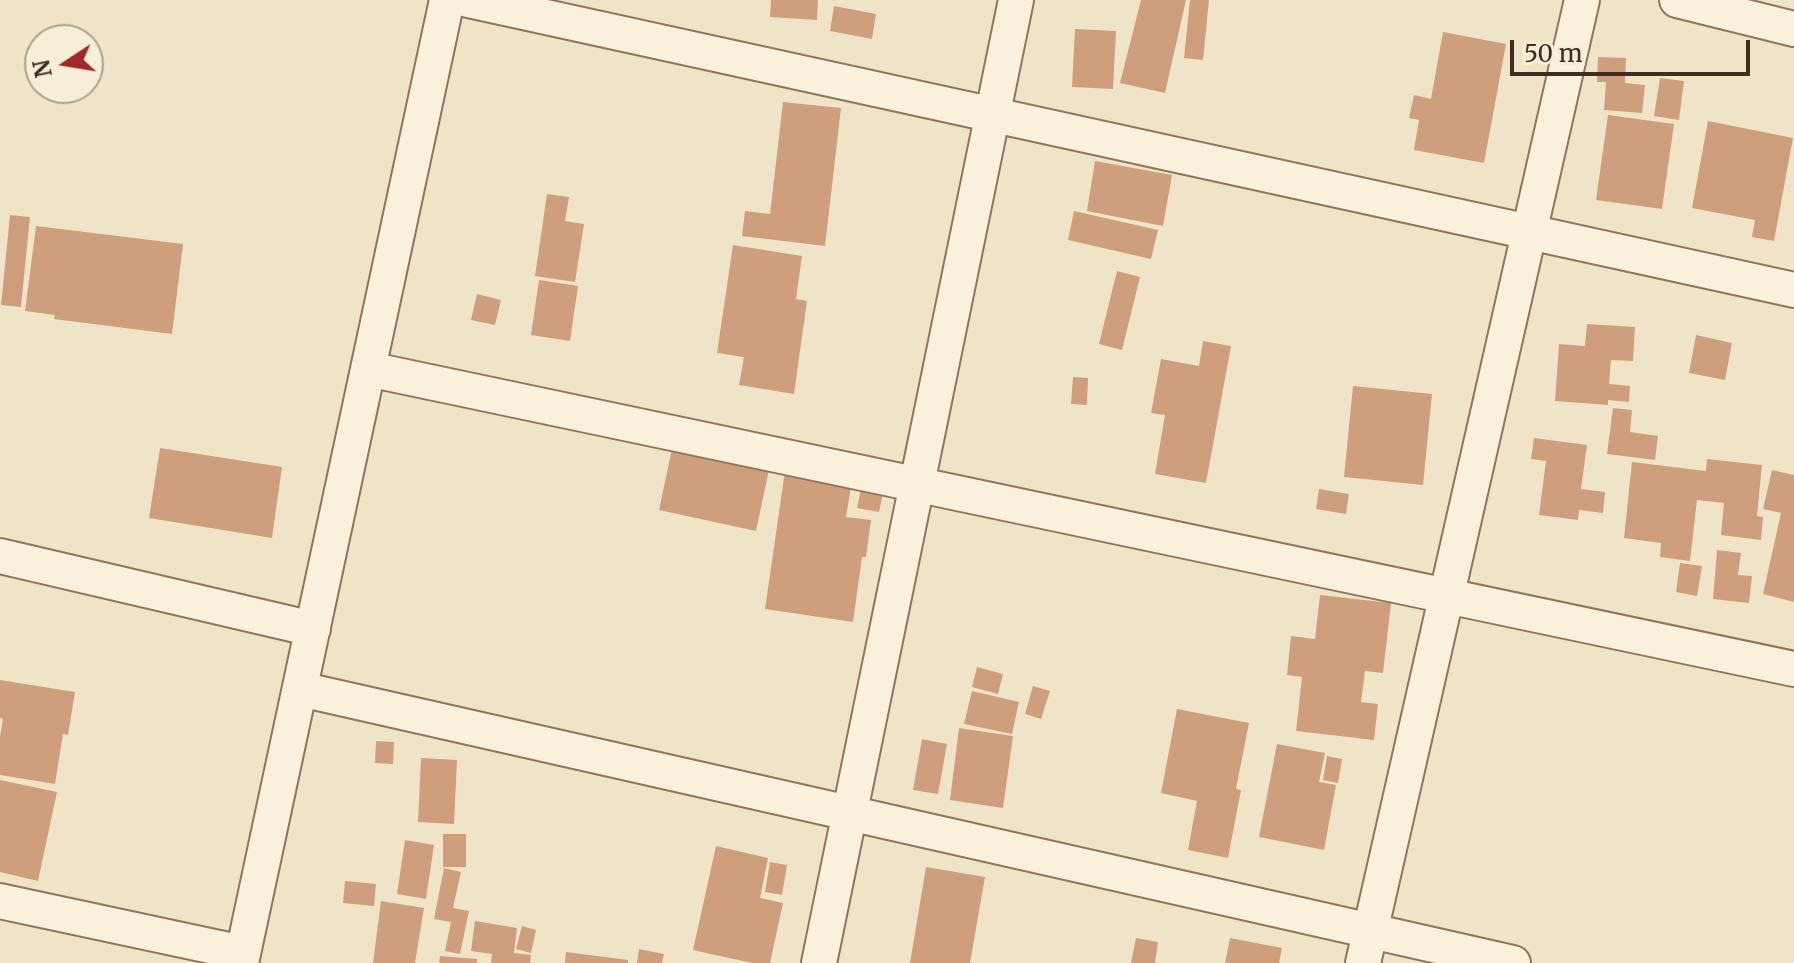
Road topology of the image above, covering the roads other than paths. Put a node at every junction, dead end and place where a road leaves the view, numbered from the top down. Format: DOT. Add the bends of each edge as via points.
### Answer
graph roads {
  1 [pos="447,0"];
  2 [pos="468,0"];
  3 [pos="1016,0"];
  4 [pos="1582,0"];
  5 [pos="1677,0"];
  6 [pos="1794,29"];
  7 [pos="992,115"];
  8 [pos="1530,232"];
  9 [pos="1794,290"];
  10 [pos="368,369"];
  11 [pos="916,484"];
  12 [pos="0,556"];
  13 [pos="1447,596"];
  14 [pos="313,629"];
  15 [pos="1794,669"];
  16 [pos="300,689"];
  17 [pos="849,813"];
  18 [pos="0,901"];
  19 [pos="1367,947"];
  20 [pos="242,958"];
  21 [pos="819,963"];
  22 [pos="1513,963"];
  1 -- 10 [label="street"];
  2 -- 7 [label="street"];
  3 -- 7 [label="street"];
  4 -- 8 [label="street"];
  5 -- 6 [label="street"];
  7 -- 8 [label="street"];
  7 -- 11 [label="street"];
  8 -- 9 [label="street"];
  8 -- 13 [label="street"];
  10 -- 11 [label="street"];
  10 -- 14 [label="street"];
  11 -- 13 [label="street"];
  11 -- 17 [label="street"];
  12 -- 14 [label="street"];
  13 -- 15 [label="street"];
  13 -- 19 [label="street"];
  14 -- 16 [label="street"];
  16 -- 17 [label="street"];
  16 -- 20 [label="street"];
  17 -- 19 [label="street"];
  17 -- 21 [label="street"];
  18 -- 20 [label="street"];
  19 -- 22 [label="street"];
}
